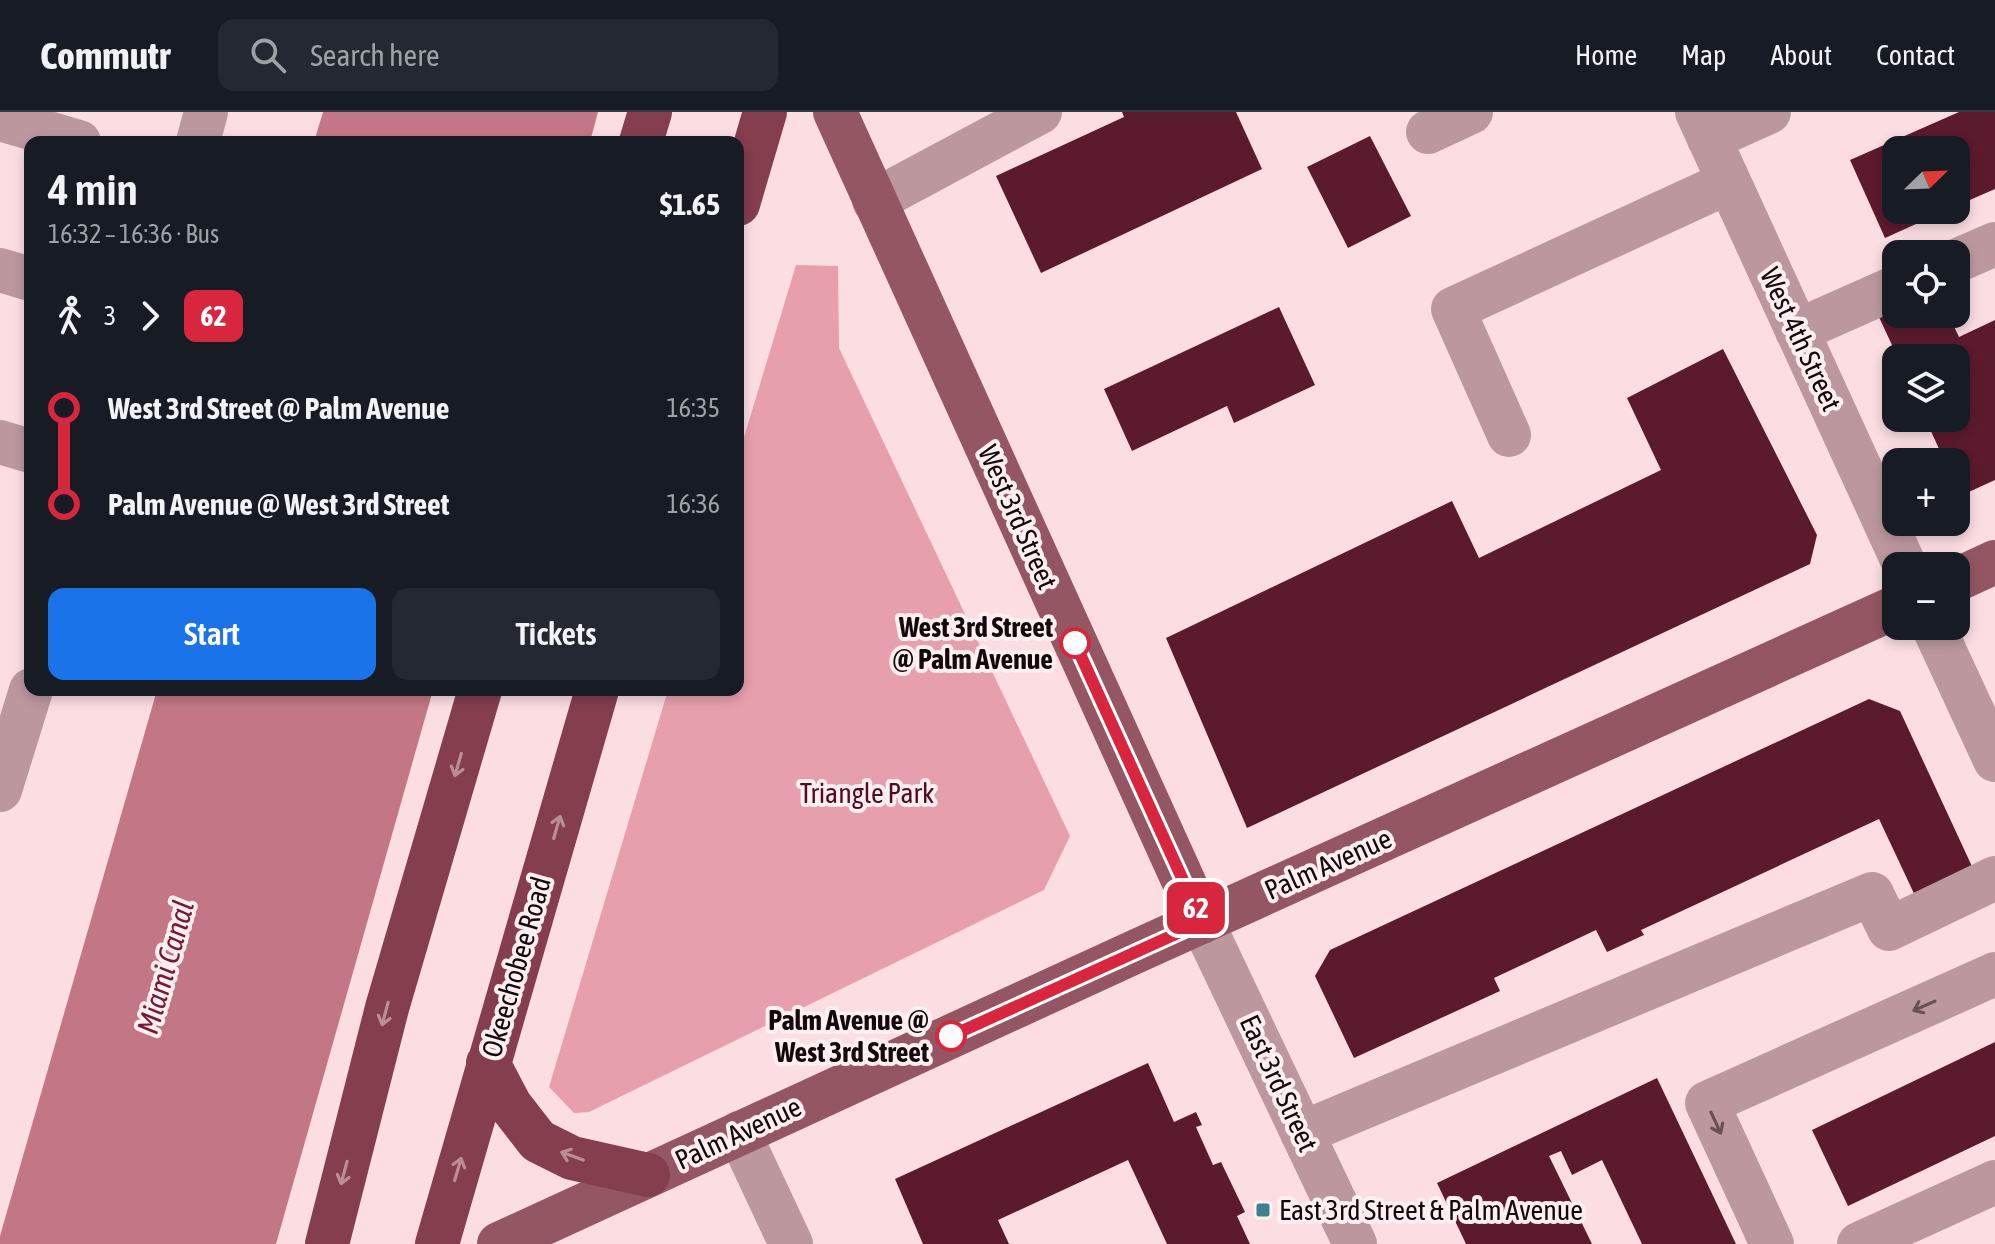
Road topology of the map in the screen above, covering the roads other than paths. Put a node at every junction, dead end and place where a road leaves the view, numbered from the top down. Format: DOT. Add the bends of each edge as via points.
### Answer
graph roads {
  1 [pos="206,112"];
  2 [pos="650,112"];
  3 [pos="765,112"];
  4 [pos="835,112"];
  5 [pos="1040,112"];
  6 [pos="1471,112"];
  7 [pos="1769,112"];
  8 [pos="0,119"];
  9 [pos="1703,125"];
  10 [pos="1428,132"];
  11 [pos="58,136"];
  12 [pos="200,136"];
  13 [pos="643,136"];
  14 [pos="1729,182"];
  15 [pos="744,184"];
  16 [pos="874,201"];
  17 [pos="1995,244"];
  18 [pos="1970,255"];
  19 [pos="0,270"];
  20 [pos="24,277"];
  21 [pos="1882,293"];
  22 [pos="1797,331"];
  23 [pos="1509,435"];
  24 [pos="0,442"];
  25 [pos="24,449"];
  26 [pos="1899,552"];
  27 [pos="1995,562"];
  28 [pos="1970,574"];
  29 [pos="1882,613"];
  30 [pos="1939,640"];
  31 [pos="29,696"];
  32 [pos="478,696"];
  33 [pos="595,696"];
  34 [pos="1995,760"];
  35 [pos="0,790"];
  36 [pos="1995,878"];
  37 [pos="1202,922"];
  38 [pos="1995,974"];
  39 [pos="488,1063"];
  40 [pos="739,1133"];
  41 [pos="1302,1133"];
  42 [pos="648,1175"];
  43 [pos="1995,1182"];
  44 [pos="327,1244"];
  45 [pos="437,1244"];
  46 [pos="499,1244"];
  47 [pos="791,1244"];
  48 [pos="1355,1244"];
  49 [pos="1772,1244"];
  50 [pos="1859,1244"];
  1 -- 12 [label="street"];
  2 -- 13 [label="highway"];
  3 -- 15 [label="highway"];
  4 -- 16 [label="main road, West 3rd Street"];
  5 -- 16 [label="street"];
  6 -- 10 [label="street"];
  7 -- 9 [label="street"];
  8 -- 11 [label="street"];
  9 -- 14 [label="street, West 4th Street"];
  14 -- 22 [label="street, West 4th Street"];
  14 -- 23 [label="street" via="1453,309"];
  16 -- 37 [label="main road, West 3rd Street"];
  17 -- 18 [label="street"];
  19 -- 20 [label="street"];
  21 -- 22 [label="street"];
  22 -- 26 [label="street, West 4th Street"];
  24 -- 25 [label="street"];
  27 -- 28 [label="main road"];
  29 -- 37 [label="main road, Palm Avenue"];
  30 -- 34 [label="street"];
  31 -- 35 [label="street"];
  32 -- 44 [label="highway, one-way" via="387,1008"];
  39 -- 33 [label="highway, Okeechobee Road, one-way"];
  36 -- 41 [label="street" via="1889,929 1872,894"];
  37 -- 40 [label="main road, Palm Avenue"];
  37 -- 41 [label="street, East 3rd Street"];
  38 -- 49 [label="street, one-way" via="1707,1103"];
  42 -- 39 [label="highway, one-way" via="572,1158 538,1141 510,1105"];
  45 -- 39 [label="highway, Okeechobee Road, one-way"];
  40 -- 42 [label="main road, Palm Avenue"];
  40 -- 47 [label="street"];
  41 -- 48 [label="street, East 3rd Street"];
  42 -- 46 [label="main road, Palm Avenue"];
  43 -- 50 [label="street"];
}
